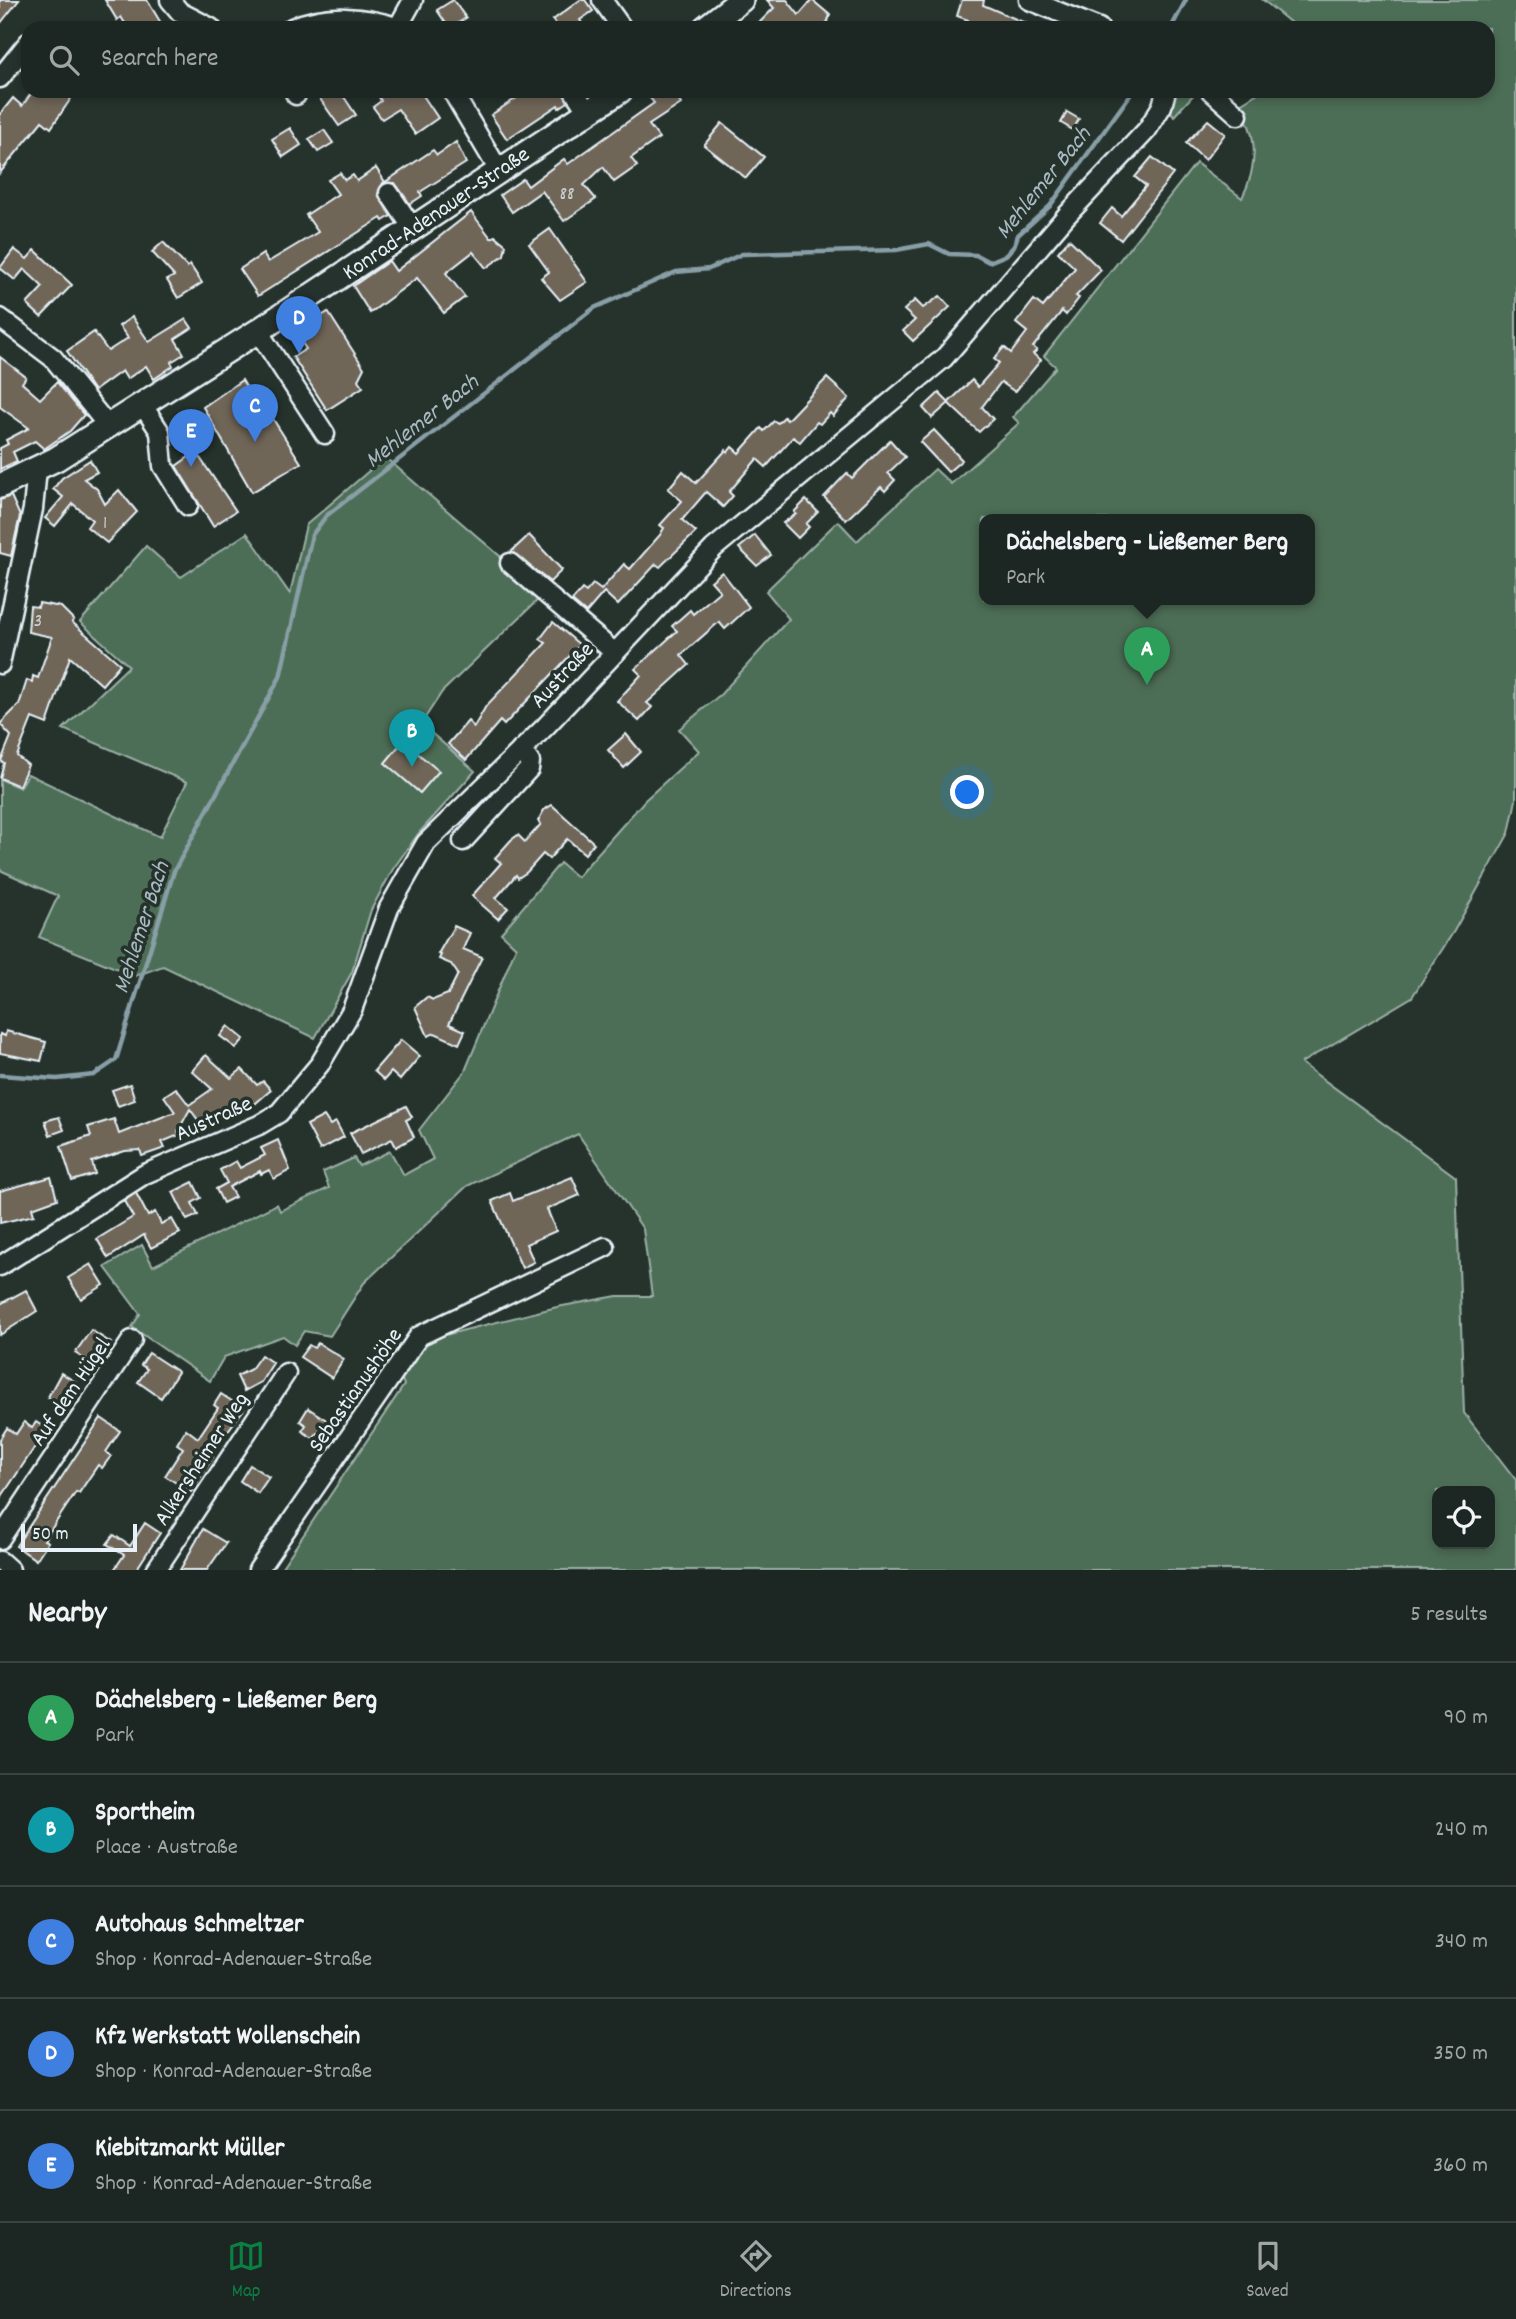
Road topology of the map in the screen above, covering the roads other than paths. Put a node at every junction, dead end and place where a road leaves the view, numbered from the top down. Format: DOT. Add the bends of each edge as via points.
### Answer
graph roads {
  1 [pos="170,0"];
  2 [pos="412,0"];
  3 [pos="601,0"];
  4 [pos="741,0"];
  5 [pos="1029,0"];
  6 [pos="197,21"];
  7 [pos="323,21"];
  8 [pos="380,21"];
  9 [pos="402,21"];
  10 [pos="617,21"];
  11 [pos="714,21"];
  12 [pos="1082,21"];
  13 [pos="21,52"];
  14 [pos="0,78"];
  15 [pos="456,98"];
  16 [pos="578,98"];
  17 [pos="610,98"];
  18 [pos="1164,98"];
  19 [pos="1219,98"];
  20 [pos="588,113"];
  21 [pos="1238,115"];
  22 [pos="498,169"];
  23 [pos="389,193"];
  24 [pos="412,228"];
  25 [pos="0,318"];
  26 [pos="258,331"];
  27 [pos="142,404"];
  28 [pos="108,426"];
  29 [pos="325,434"];
  30 [pos="37,469"];
  31 [pos="0,486"];
  32 [pos="188,506"];
  33 [pos="510,563"];
  34 [pos="615,653"];
  35 [pos="0,664"];
  36 [pos="521,750"];
  37 [pos="463,841"];
  38 [pos="606,1247"];
  39 [pos="0,1266"];
  40 [pos="132,1340"];
  41 [pos="286,1373"];
  42 [pos="0,1539"];
  43 [pos="0,1561"];
  44 [pos="10,1570"];
  45 [pos="156,1570"];
  46 [pos="258,1570"];
  1 -- 6 [label="street"];
  2 -- 9 [label="street"];
  3 -- 10 [label="street"];
  4 -- 11 [label="main road"];
  5 -- 12 [label="street"];
  7 -- 8 [label="street" via="341,17"];
  13 -- 14 [label="street"];
  15 -- 22 [label="street"];
  16 -- 20 [label="street"];
  17 -- 20 [label="main road, Konrad-Adenauer-Straße"];
  18 -- 34 [label="street, Austraße" via="1147,130 944,358 714,548"];
  19 -- 21 [label="street"];
  20 -- 22 [label="main road, Konrad-Adenauer-Straße"];
  22 -- 24 [label="main road, Konrad-Adenauer-Straße"];
  23 -- 24 [label="street"];
  24 -- 26 [label="main road, Konrad-Adenauer-Straße"];
  25 -- 28 [label="street" via="53,358"];
  26 -- 27 [label="main road, Konrad-Adenauer-Straße"];
  26 -- 29 [label="street"];
  27 -- 28 [label="main road, Konrad-Adenauer-Straße"];
  27 -- 32 [label="street" via="160,432 163,466"];
  28 -- 30 [label="main road, Konrad-Adenauer-Straße"];
  30 -- 31 [label="main road, Konrad-Adenauer-Straße"];
  30 -- 35 [label="street" via="33,509"];
  33 -- 34 [label="street"];
  34 -- 36 [label="street, Austraße"];
  36 -- 37 [label="street" via="530,762 529,769"];
  36 -- 39 [label="street, Austraße" via="426,843 389,908 352,1010 320,1065 279,1112 145,1174"];
  38 -- 46 [label="street, Sebastianushöhe" via="419,1336"];
  40 -- 42 [label="street, Auf dem Hügel"];
  41 -- 45 [label="street, Alkersheimer Weg"];
  43 -- 44 [label="street"];
}
